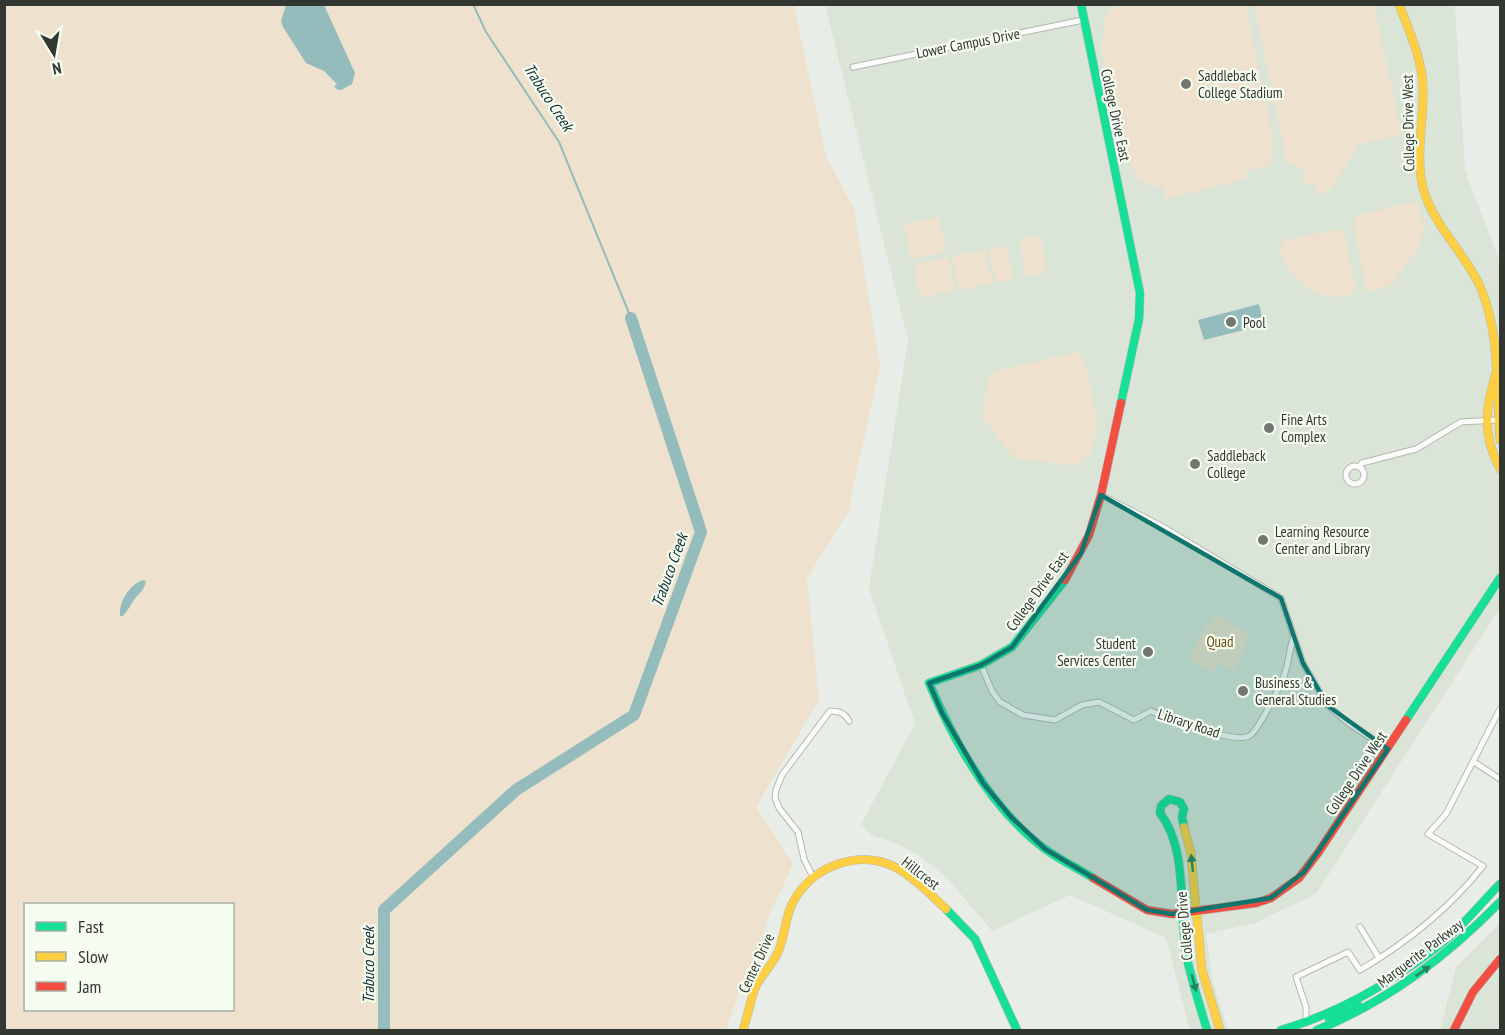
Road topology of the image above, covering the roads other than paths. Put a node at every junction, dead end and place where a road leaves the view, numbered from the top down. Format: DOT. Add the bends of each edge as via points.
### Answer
graph roads {
  1 [pos="1081,4"];
  2 [pos="1399,4"];
  3 [pos="1083,20"];
  4 [pos="853,67"];
  5 [pos="1496,372"];
  6 [pos="1485,420"];
  7 [pos="1498,420"];
  8 [pos="1500,440"];
  9 [pos="1359,467"];
  10 [pos="1500,469"];
  11 [pos="1101,495"];
  12 [pos="1500,579"];
  13 [pos="1294,636"];
  14 [pos="981,665"];
  15 [pos="1500,709"];
  16 [pos="849,721"];
  17 [pos="1388,749"];
  18 [pos="1474,762"];
  19 [pos="1499,776"];
  20 [pos="1182,817"];
  21 [pos="1167,822"];
  22 [pos="813,877"];
  23 [pos="1500,884"];
  24 [pos="1500,902"];
  25 [pos="1196,910"];
  26 [pos="1184,912"];
  27 [pos="1360,927"];
  28 [pos="1379,958"];
  29 [pos="1500,959"];
  30 [pos="1371,993"];
  31 [pos="1305,1023"];
  32 [pos="743,1030"];
  33 [pos="1017,1030"];
  34 [pos="1207,1030"];
  35 [pos="1220,1030"];
  36 [pos="1281,1030"];
  37 [pos="1320,1030"];
  38 [pos="1454,1030"];
  1 -- 3 [label="street, College Drive East"];
  2 -- 5 [label="street, College Drive West" via="1423,85 1420,143 1424,188 1442,228 1479,285 1494,336"];
  3 -- 4 [label="street, Lower Campus Drive"];
  3 -- 11 [label="street, College Drive East" via="1140,293 1138,327"];
  5 -- 6 [label="street, College Drive West"];
  5 -- 7 [label="street, College Drive West"];
  6 -- 7 [label="street"];
  6 -- 9 [label="street" via="1461,422 1416,449"];
  6 -- 10 [label="street, College Drive West" via="1492,455"];
  7 -- 8 [label="street, College Drive West"];
  11 -- 13 [label="street" via="1163,527 1281,598"];
  11 -- 14 [label="street, College Drive East" via="1089,535 1065,580 1012,647"];
  12 -- 17 [label="street, College Drive West"];
  13 -- 14 [label="street, Library Road" via="1284,678 1255,732 1244,738 1184,724 1151,711 1134,720 1099,702 1088,703 1055,720 1023,715 1000,702"];
  13 -- 17 [label="street" via="1303,663 1328,706"];
  14 -- 26 [label="street, College Drive East" via="929,683 967,757 1001,807 1045,849 1147,910"];
  15 -- 18 [label="street"];
  16 -- 22 [label="street" via="839,711 830,711 782,775 776,790 779,808 798,832"];
  17 -- 25 [label="street, College Drive West" via="1299,878 1271,898 1256,903"];
  18 -- 19 [label="street"];
  18 -- 28 [label="street" via="1446,814 1428,834 1483,866 1464,891 1435,917"];
  20 -- 21 [label="street"];
  20 -- 21 [label="street, College Drive" via="1182,805 1169,799 1160,809"];
  25 -- 20 [label="street, College Drive, one-way" via="1191,854"];
  21 -- 26 [label="street, College Drive" via="1179,869"];
  22 -- 32 [label="street, Center Drive" via="792,903 782,942 756,987"];
  22 -- 33 [label="street, Hillcrest" via="829,866 858,860 884,863 906,875 975,939"];
  23 -- 30 [label="street, Marguerite Parkway" via="1443,942"];
  37 -- 24 [label="street, Marguerite Parkway, one-way" via="1390,994 1426,969"];
  25 -- 26 [label="street, College Drive West"];
  25 -- 35 [label="street, College Drive" via="1202,970"];
  26 -- 34 [label="street, College Drive, one-way" via="1187,957"];
  27 -- 28 [label="street"];
  28 -- 31 [label="street" via="1360,970 1348,952 1296,977 1306,1007"];
  29 -- 38 [label="street" via="1473,992"];
  30 -- 31 [label="street, Marguerite Parkway"];
  30 -- 37 [label="street" via="1364,1002 1323,1022"];
  31 -- 36 [label="street, Marguerite Parkway"];
}
